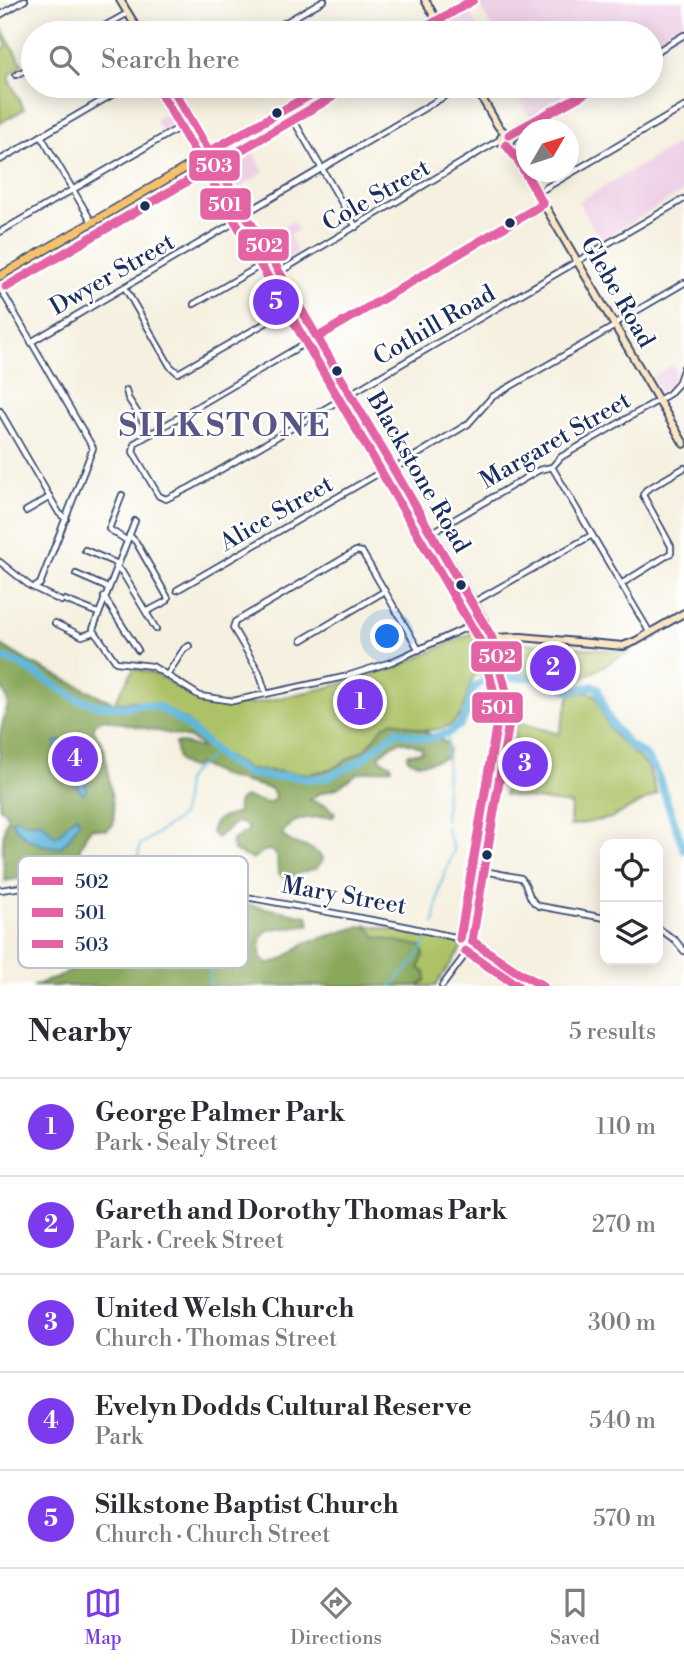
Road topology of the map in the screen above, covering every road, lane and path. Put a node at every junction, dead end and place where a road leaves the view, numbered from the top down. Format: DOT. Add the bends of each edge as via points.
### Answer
graph roads {
  1 [pos="25,0"];
  2 [pos="120,0"];
  3 [pos="324,0"];
  4 [pos="425,0"];
  5 [pos="473,0"];
  6 [pos="128,13"];
  7 [pos="0,15"];
  8 [pos="114,21"];
  9 [pos="133,21"];
  10 [pos="288,21"];
  11 [pos="437,21"];
  12 [pos="684,35"];
  13 [pos="663,48"];
  14 [pos="21,72"];
  15 [pos="16,75"];
  16 [pos="106,98"];
  17 [pos="179,98"];
  18 [pos="305,98"];
  19 [pos="442,98"];
  20 [pos="482,98"];
  21 [pos="577,98"];
  22 [pos="684,107"];
  23 [pos="287,108"];
  24 [pos="188,116"];
  25 [pos="541,119"];
  26 [pos="182,126"];
  27 [pos="194,127"];
  28 [pos="516,134"];
  29 [pos="41,136"];
  30 [pos="506,140"];
  31 [pos="209,152"];
  32 [pos="0,160"];
  33 [pos="193,162"];
  34 [pos="322,168"];
  35 [pos="224,178"];
  36 [pos="73,190"];
  37 [pos="537,193"];
  38 [pos="684,199"];
  39 [pos="543,204"];
  40 [pos="246,214"];
  41 [pos="92,222"];
  42 [pos="356,227"];
  43 [pos="0,232"];
  44 [pos="272,259"];
  45 [pos="577,261"];
  46 [pos="281,271"];
  47 [pos="0,276"];
  48 [pos="684,283"];
  49 [pos="0,288"];
  50 [pos="125,288"];
  51 [pos="291,290"];
  52 [pos="194,304"];
  53 [pos="299,304"];
  54 [pos="614,325"];
  55 [pos="318,337"];
  56 [pos="31,342"];
  57 [pos="684,367"];
  58 [pos="126,390"];
  59 [pos="351,394"];
  60 [pos="658,401"];
  61 [pos="0,411"];
  62 [pos="150,434"];
  63 [pos="684,444"];
  64 [pos="394,467"];
  65 [pos="552,467"];
  66 [pos="684,468"];
  67 [pos="122,495"];
  68 [pos="50,497"];
  69 [pos="26,511"];
  70 [pos="66,519"];
  71 [pos="135,521"];
  72 [pos="432,533"];
  73 [pos="129,535"];
  74 [pos="592,535"];
  75 [pos="127,541"];
  76 [pos="85,550"];
  77 [pos="0,562"];
  78 [pos="117,565"];
  79 [pos="76,574"];
  80 [pos="621,584"];
  81 [pos="35,587"];
  82 [pos="108,587"];
  83 [pos="177,590"];
  84 [pos="385,591"];
  85 [pos="104,597"];
  86 [pos="473,603"];
  87 [pos="146,612"];
  88 [pos="98,613"];
  89 [pos="684,613"];
  90 [pos="483,620"];
  91 [pos="55,623"];
  92 [pos="156,629"];
  93 [pos="94,632"];
  94 [pos="650,633"];
  95 [pos="492,638"];
  96 [pos="302,640"];
  97 [pos="189,646"];
  98 [pos="138,650"];
  99 [pos="419,650"];
  100 [pos="167,675"];
  101 [pos="266,694"];
  102 [pos="484,871"];
  103 [pos="18,888"];
  104 [pos="0,890"];
  105 [pos="248,898"];
  106 [pos="600,917"];
  107 [pos="663,931"];
  108 [pos="472,940"];
  109 [pos="684,951"];
  110 [pos="442,986"];
  111 [pos="543,986"];
  1 -- 7 [label="street"];
  2 -- 6 [label="street"];
  3 -- 10 [label="street"];
  4 -- 11 [label="street"];
  5 -- 11 [label="main road"];
  6 -- 8 [label="street"];
  6 -- 9 [label="street"];
  12 -- 13 [label="street"];
  14 -- 15 [label="street"];
  16 -- 29 [label="street"];
  17 -- 24 [label="street, Blackstone Road"];
  18 -- 23 [label="main road"];
  19 -- 34 [label="street, Dwyer Street"];
  20 -- 30 [label="street, Glebe Road"];
  21 -- 25 [label="street, Cole Street"];
  22 -- 37 [label="street"];
  23 -- 31 [label="main road"];
  23 -- 34 [label="street"];
  24 -- 26 [label="street"];
  24 -- 27 [label="street, Blackstone Road"];
  26 -- 27 [label="street"];
  26 -- 36 [label="street"];
  27 -- 31 [label="street, Blackstone Road"];
  28 -- 30 [label="street, Cole Street"];
  29 -- 32 [label="street"];
  29 -- 36 [label="street"];
  30 -- 37 [label="street, Glebe Road"];
  30 -- 42 [label="street, Cole Street"];
  31 -- 33 [label="main road"];
  31 -- 35 [label="main road, Blackstone Road"];
  33 -- 35 [label="main road"];
  33 -- 41 [label="main road"];
  34 -- 40 [label="street, Dwyer Street"];
  34 -- 42 [label="street"];
  35 -- 40 [label="main road, Blackstone Road"];
  36 -- 41 [label="street"];
  36 -- 43 [label="street"];
  37 -- 39 [label="street, Glebe Road"];
  38 -- 45 [label="street, Cothill Road"];
  39 -- 45 [label="street, Glebe Road"];
  39 -- 55 [label="street"];
  40 -- 44 [label="main road, Blackstone Road"];
  40 -- 50 [label="street, Dwyer Street"];
  41 -- 47 [label="main road"];
  42 -- 46 [label="street, Cole Street"];
  44 -- 46 [label="main road, Blackstone Road"];
  44 -- 51 [label="main road, Blackstone Road"];
  44 -- 52 [label="street"];
  45 -- 54 [label="street, Glebe Road"];
  45 -- 59 [label="street, Cothill Road"];
  46 -- 51 [label="main road, Blackstone Road"];
  48 -- 54 [label="street, Alice Street"];
  49 -- 56 [label="street"];
  50 -- 53 [label="street" via="178,373"];
  50 -- 56 [label="street, Dwyer Street"];
  51 -- 53 [label="main road, Blackstone Road"];
  53 -- 55 [label="main road, Blackstone Road"];
  54 -- 60 [label="street, Glebe Road"];
  54 -- 64 [label="street, Alice Street" via="492,397 468,424"];
  55 -- 59 [label="main road, Blackstone Road"];
  55 -- 62 [label="street"];
  56 -- 70 [label="street" via="93,448"];
  57 -- 60 [label="street, Margaret Street" via="676,387"];
  58 -- 62 [label="street"];
  59 -- 62 [label="street, Cothill Road" via="166,499 159,496 133,452 135,443"];
  59 -- 64 [label="main road, Blackstone Road"];
  60 -- 63 [label="street, Glebe Road"];
  60 -- 65 [label="street, Margaret Street" via="561,457"];
  61 -- 68 [label="street"];
  64 -- 72 [label="main road, Blackstone Road"];
  64 -- 83 [label="street, Alice Street"];
  65 -- 72 [label="street, Margaret Street" via="539,470"];
  65 -- 74 [label="street"];
  66 -- 80 [label="street" via="643,495 671,553"];
  67 -- 75 [label="street" via="109,529"];
  68 -- 69 [label="street"];
  68 -- 70 [label="street"];
  70 -- 81 [label="street"];
  71 -- 73 [label="street"];
  72 -- 86 [label="main road, Blackstone Road"];
  73 -- 75 [label="street"];
  73 -- 87 [label="street" via="168,598"];
  74 -- 80 [label="street"];
  74 -- 86 [label="street"];
  75 -- 78 [label="street"];
  76 -- 78 [label="street"];
  77 -- 81 [label="street"];
  78 -- 82 [label="street"];
  78 -- 87 [label="street"];
  79 -- 82 [label="street"];
  80 -- 94 [label="street"];
  81 -- 88 [label="street"];
  82 -- 85 [label="street"];
  84 -- 96 [label="street"];
  84 -- 99 [label="street"];
  84 -- 101 [label="street" via="359,550 235,622 233,628 259,672"];
  85 -- 88 [label="street"];
  85 -- 98 [label="street"];
  86 -- 90 [label="main road, Blackstone Road"];
  87 -- 92 [label="street"];
  88 -- 93 [label="street"];
  89 -- 94 [label="street"];
  90 -- 95 [label="main road, Blackstone Road"];
  90 -- 99 [label="street"];
  91 -- 93 [label="street" via="82,636"];
  93 -- 100 [label="street" via="116,662 152,666"];
  94 -- 95 [label="street" via="619,646"];
  95 -- 102 [label="main road, Blackstone Road" via="510,707"];
  97 -- 100 [label="street"];
  99 -- 101 [label="street" via="344,677"];
  100 -- 101 [label="street" via="206,699 233,701"];
  102 -- 106 [label="street" via="522,878 531,900 539,906"];
  102 -- 108 [label="main road, Blackstone Road"];
  103 -- 104 [label="street, Mary Street"];
  105 -- 108 [label="street, Mary Street"];
  107 -- 109 [label="street"];
  108 -- 110 [label="street"];
  108 -- 111 [label="main road, Mary Street"];
}
